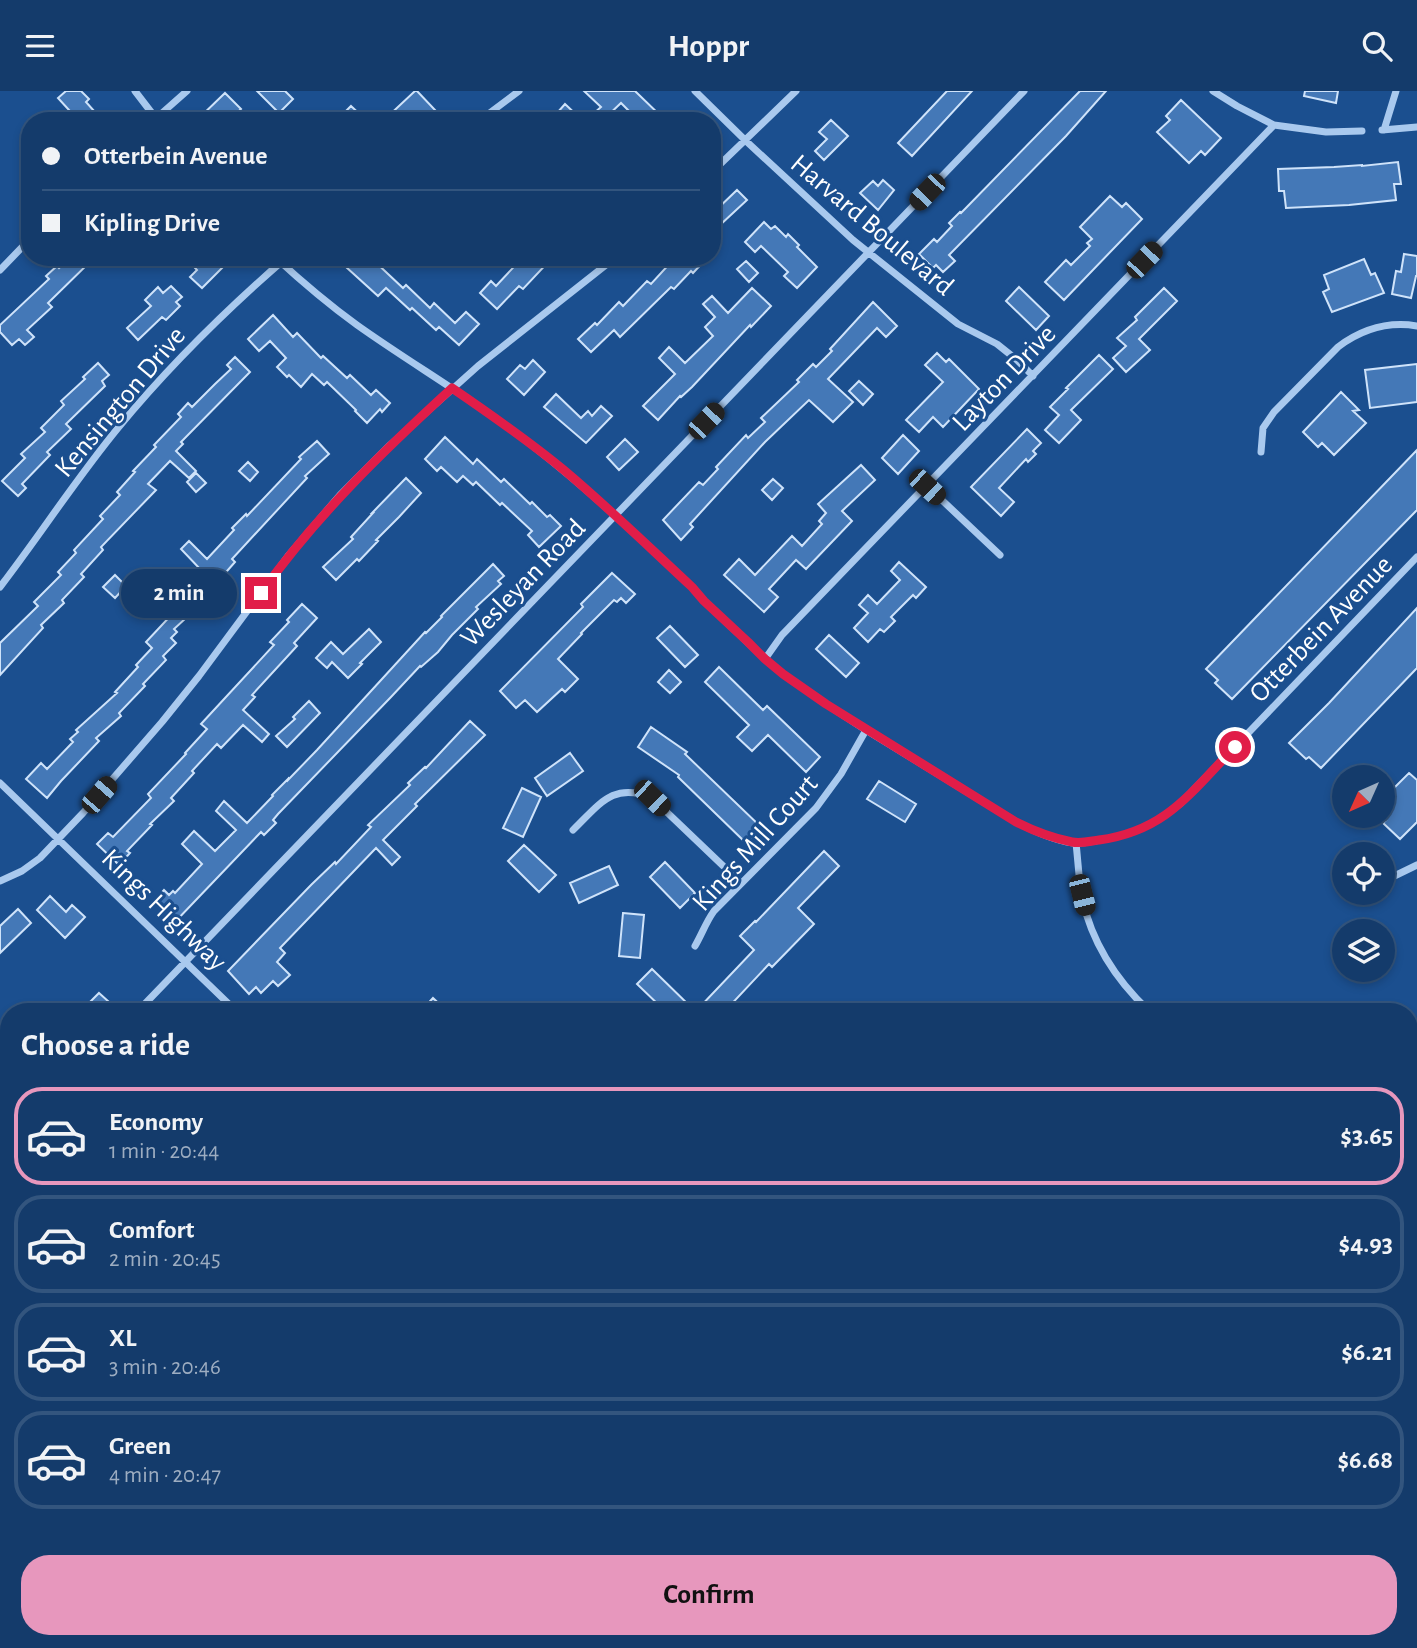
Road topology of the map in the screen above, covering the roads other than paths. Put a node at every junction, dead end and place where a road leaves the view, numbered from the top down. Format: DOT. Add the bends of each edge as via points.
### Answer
graph roads {
  1 [pos="135,91"];
  2 [pos="187,91"];
  3 [pos="519,91"];
  4 [pos="695,91"];
  5 [pos="796,91"];
  6 [pos="1024,91"];
  7 [pos="1213,91"];
  8 [pos="1396,91"];
  9 [pos="150,112"];
  10 [pos="165,112"];
  11 [pos="492,112"];
  12 [pos="716,112"];
  13 [pos="721,116"];
  14 [pos="1274,125"];
  15 [pos="1417,127"];
  16 [pos="1362,131"];
  17 [pos="746,141"];
  18 [pos="721,164"];
  19 [pos="21,248"];
  20 [pos="869,252"];
  21 [pos="274,266"];
  22 [pos="288,266"];
  23 [pos="605,266"];
  24 [pos="0,270"];
  25 [pos="1417,326"];
  26 [pos="1033,376"];
  27 [pos="452,388"];
  28 [pos="1261,452"];
  29 [pos="927,487"];
  30 [pos="615,515"];
  31 [pos="1000,555"];
  32 [pos="1417,557"];
  33 [pos="0,587"];
  34 [pos="765,659"];
  35 [pos="866,730"];
  36 [pos="0,783"];
  37 [pos="573,830"];
  38 [pos="58,839"];
  39 [pos="1076,843"];
  40 [pos="1417,865"];
  41 [pos="1395,876"];
  42 [pos="0,881"];
  43 [pos="741,883"];
  44 [pos="695,946"];
  45 [pos="186,961"];
  46 [pos="146,1003"];
  47 [pos="228,1003"];
  48 [pos="1140,1003"];
  1 -- 9 [label="street"];
  2 -- 10 [label="street"];
  3 -- 11 [label="street"];
  4 -- 12 [label="street, Harvard Boulevard"];
  5 -- 17 [label="street"];
  6 -- 20 [label="street, Wesleyan Road"];
  7 -- 14 [label="street"];
  8 -- 15 [label="street" via="1383,130"];
  13 -- 17 [label="street, Harvard Boulevard"];
  14 -- 16 [label="street"];
  14 -- 26 [label="street, Layton Drive"];
  17 -- 18 [label="street"];
  17 -- 20 [label="street, Harvard Boulevard"];
  19 -- 24 [label="street"];
  20 -- 26 [label="street, Harvard Boulevard" via="958,324 1017,359"];
  20 -- 30 [label="street, Wesleyan Road"];
  21 -- 33 [label="street, Kensington Drive" via="140,402"];
  22 -- 27 [label="street, Otterbein Avenue" via="358,326"];
  23 -- 27 [label="street"];
  25 -- 28 [label="street" via="1402,323 1368,330 1338,347 1275,412 1264,428"];
  26 -- 29 [label="street, Layton Drive"];
  27 -- 30 [label="street, Otterbein Avenue" via="563,470"];
  27 -- 38 [label="street" via="311,527 162,722"];
  29 -- 31 [label="street"];
  29 -- 34 [label="street, Layton Drive" via="782,635"];
  30 -- 34 [label="street, Otterbein Avenue"];
  30 -- 45 [label="street, Wesleyan Road"];
  32 -- 39 [label="street, Otterbein Avenue" via="1181,803 1140,830"];
  34 -- 35 [label="street, Otterbein Avenue"];
  35 -- 39 [label="street, Otterbein Avenue" via="1016,822"];
  35 -- 43 [label="street, Kings Mill Court" via="829,793"];
  36 -- 38 [label="street, Kings Highway"];
  37 -- 43 [label="street" via="608,797 629,791 644,795"];
  38 -- 42 [label="street" via="32,865"];
  38 -- 45 [label="street, Kings Highway"];
  39 -- 48 [label="street" via="1082,895 1096,940"];
  40 -- 41 [label="street"];
  43 -- 44 [label="street, Kings Mill Court" via="707,921"];
  45 -- 46 [label="street, Wesleyan Road"];
  45 -- 47 [label="street, Kings Highway"];
}
